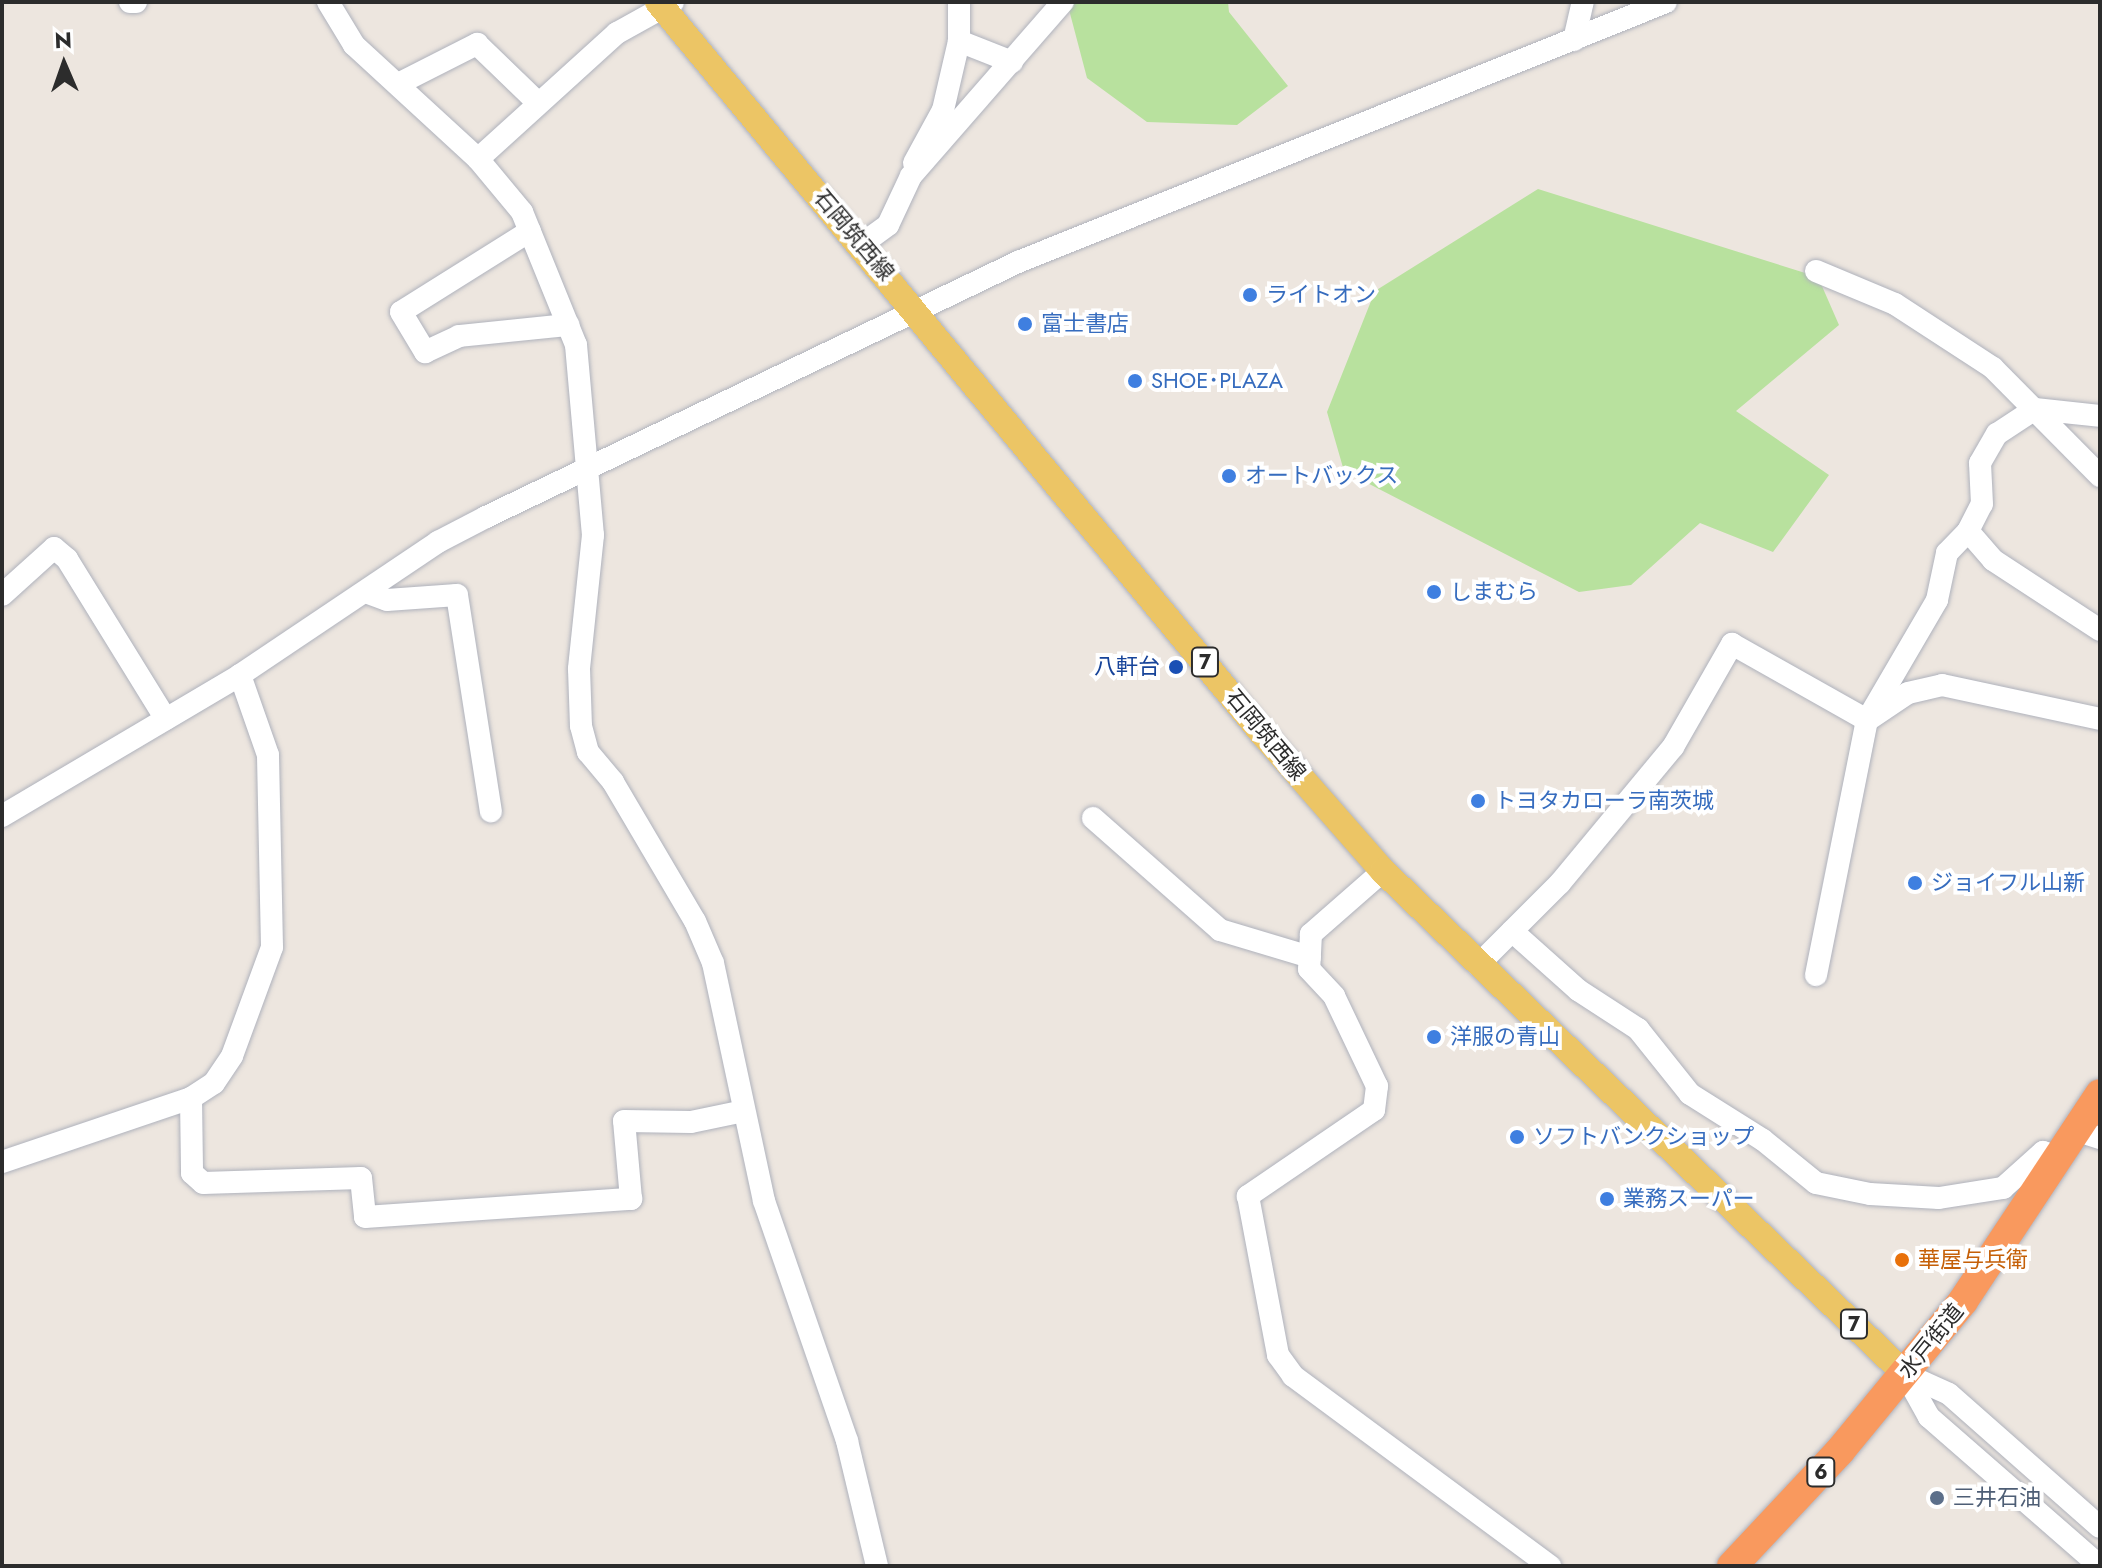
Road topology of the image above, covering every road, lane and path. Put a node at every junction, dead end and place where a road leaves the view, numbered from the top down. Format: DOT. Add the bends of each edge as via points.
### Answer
graph roads {
  1 [pos="130,2"];
  2 [pos="136,2"];
  3 [pos="328,2"];
  4 [pos="959,2"];
  5 [pos="1063,2"];
  6 [pos="1583,2"];
  7 [pos="1666,2"];
  8 [pos="664,4"];
  9 [pos="1574,40"];
  10 [pos="959,41"];
  11 [pos="1012,62"];
  12 [pos="398,84"];
  13 [pos="535,100"];
  14 [pos="478,159"];
  15 [pos="911,176"];
  16 [pos="530,231"];
  17 [pos="862,244"];
  18 [pos="1816,271"];
  19 [pos="918,312"];
  20 [pos="568,325"];
  21 [pos="2035,409"];
  22 [pos="2100,416"];
  23 [pos="585,469"];
  24 [pos="2100,476"];
  25 [pos="1968,531"];
  26 [pos="368,593"];
  27 [pos="2,595"];
  28 [pos="2100,630"];
  29 [pos="240,675"];
  30 [pos="166,719"];
  31 [pos="2100,719"];
  32 [pos="1867,720"];
  33 [pos="491,811"];
  34 [pos="2,816"];
  35 [pos="1093,818"];
  36 [pos="1383,871"];
  37 [pos="1512,931"];
  38 [pos="1310,957"];
  39 [pos="1478,965"];
  40 [pos="1816,975"];
  41 [pos="2100,1094"];
  42 [pos="191,1098"];
  43 [pos="744,1111"];
  44 [pos="2089,1134"];
  45 [pos="2061,1157"];
  46 [pos="2,1162"];
  47 [pos="1905,1374"];
  48 [pos="2100,1527"];
  49 [pos="877,1566"];
  50 [pos="1550,1566"];
  51 [pos="1732,1566"];
  52 [pos="2100,1566"];
  1 -- 2 [label="street"];
  3 -- 12 [label="street" via="354,45"];
  4 -- 10 [label="street"];
  5 -- 11 [label="street"];
  6 -- 9 [label="street"];
  7 -- 9 [label="street"];
  8 -- 14 [label="street" via="617,33"];
  8 -- 17 [label="main road, 石岡筑西線 / 7"];
  9 -- 19 [label="street" via="1018,262"];
  10 -- 11 [label="street"];
  10 -- 15 [label="street" via="943,110 917,151"];
  11 -- 15 [label="street"];
  12 -- 13 [label="street" via="477,44"];
  12 -- 14 [label="street"];
  14 -- 16 [label="street" via="522,212"];
  15 -- 17 [label="street" via="888,225"];
  16 -- 20 [label="street"];
  16 -- 20 [label="street" via="401,312 425,352 459,336"];
  17 -- 19 [label="main road, 石岡筑西線 / 7"];
  18 -- 21 [label="street" via="1895,304 1993,368"];
  19 -- 23 [label="street"];
  19 -- 36 [label="main road, 石岡筑西線 / 7" via="1263,734"];
  20 -- 23 [label="street" via="579,371"];
  21 -- 22 [label="street"];
  21 -- 24 [label="street"];
  21 -- 25 [label="street" via="1997,434 1980,463 1982,504"];
  23 -- 26 [label="street" via="438,542"];
  23 -- 43 [label="street" via="593,535 579,669 581,726 588,752 613,782 706,945"];
  25 -- 28 [label="street" via="1993,560"];
  25 -- 32 [label="street" via="1947,553 1931,612"];
  26 -- 29 [label="street"];
  26 -- 33 [label="street" via="387,600 457,595"];
  27 -- 30 [label="street" via="54,548 67,559"];
  29 -- 30 [label="street"];
  29 -- 42 [label="street" via="268,755 272,947 232,1056 214,1083"];
  30 -- 34 [label="street"];
  31 -- 32 [label="street" via="1942,685 1908,693"];
  32 -- 37 [label="street" via="1732,644 1673,747 1560,883"];
  32 -- 40 [label="street"];
  35 -- 38 [label="street" via="1220,930"];
  36 -- 38 [label="street" via="1311,934"];
  36 -- 39 [label="main road, 石岡筑西線 / 7"];
  37 -- 39 [label="street"];
  37 -- 45 [label="street" via="1578,990 1638,1029 1690,1094 1763,1140 1816,1183 1870,1194 1939,1198 2003,1188 2043,1152"];
  38 -- 50 [label="street" via="1309,969 1334,996 1377,1086 1374,1110 1248,1196 1278,1355 1293,1376"];
  39 -- 47 [label="main road, 石岡筑西線 / 7"];
  41 -- 44 [label="highway, 水戸街道 / 6"];
  42 -- 43 [label="street" via="192,1173 203,1183 361,1178 365,1217 631,1199 624,1121 691,1122"];
  42 -- 46 [label="street"];
  43 -- 49 [label="street" via="764,1201 847,1441"];
  44 -- 45 [label="highway, 水戸街道 / 6"];
  45 -- 47 [label="highway, 水戸街道 / 6" via="1963,1301"];
  47 -- 48 [label="street" via="1949,1394"];
  47 -- 51 [label="highway, 水戸街道 / 6"];
  47 -- 52 [label="street" via="1929,1417"];
}
